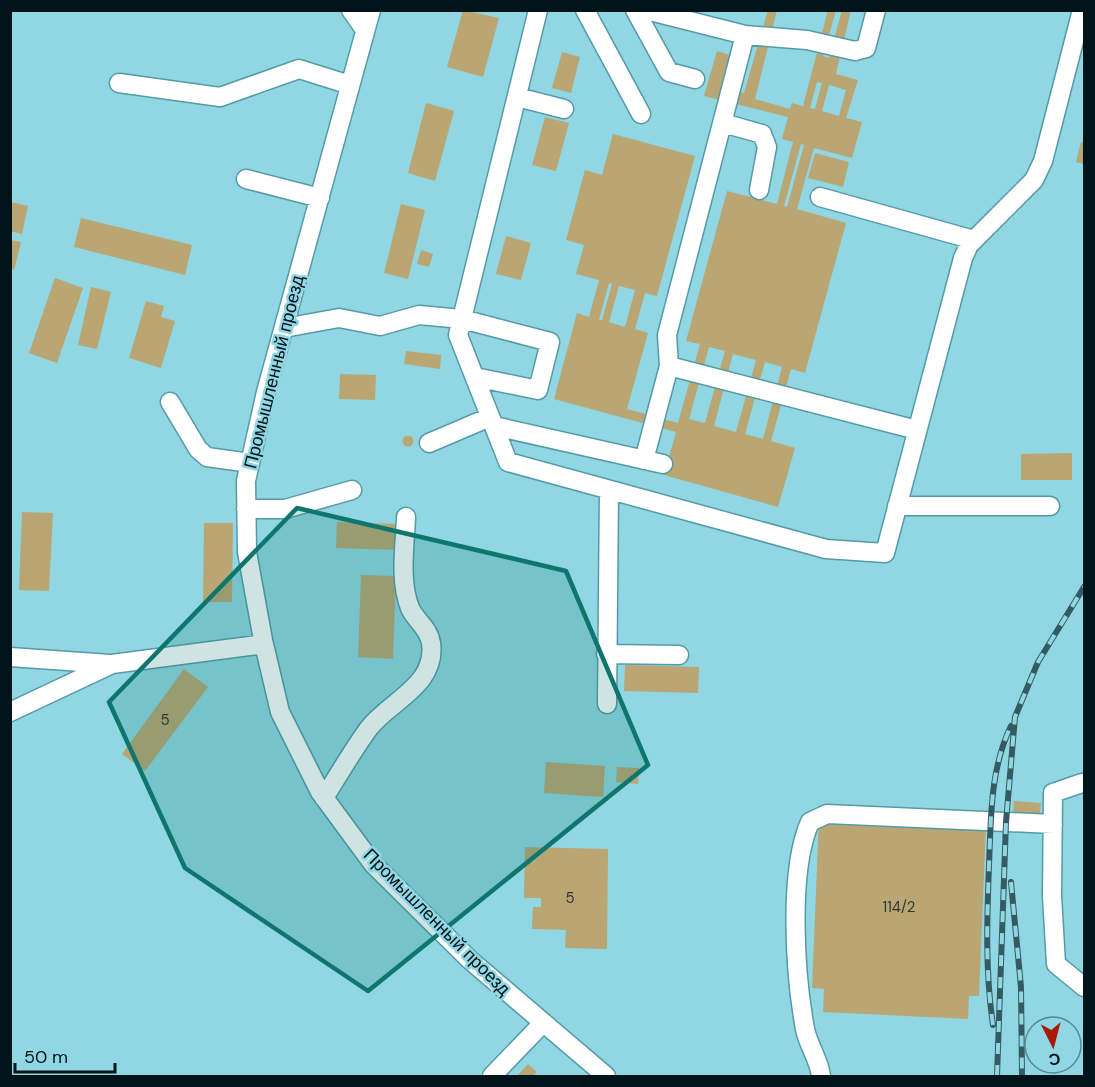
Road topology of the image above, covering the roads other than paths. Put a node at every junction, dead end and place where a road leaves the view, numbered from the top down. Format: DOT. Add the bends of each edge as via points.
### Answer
graph roads {
  1 [pos="351,10"];
  2 [pos="371,10"];
  3 [pos="538,10"];
  4 [pos="585,10"];
  5 [pos="635,10"];
  6 [pos="646,10"];
  7 [pos="876,10"];
  8 [pos="1082,10"];
  9 [pos="365,30"];
  10 [pos="745,35"];
  11 [pos="695,79"];
  12 [pos="119,83"];
  13 [pos="350,85"];
  14 [pos="517,97"];
  15 [pos="564,109"];
  16 [pos="641,114"];
  17 [pos="723,123"];
  18 [pos="246,178"];
  19 [pos="759,190"];
  20 [pos="820,197"];
  21 [pos="320,198"];
  22 [pos="974,240"];
  23 [pos="462,319"];
  24 [pos="284,328"];
  25 [pos="669,366"];
  26 [pos="475,377"];
  27 [pos="170,402"];
  28 [pos="492,422"];
  29 [pos="917,430"];
  30 [pos="429,443"];
  31 [pos="644,460"];
  32 [pos="250,463"];
  33 [pos="663,464"];
  34 [pos="352,490"];
  35 [pos="609,490"];
  36 [pos="1050,506"];
  37 [pos="897,507"];
  38 [pos="246,509"];
  39 [pos="406,517"];
  40 [pos="264,644"];
  41 [pos="606,654"];
  42 [pos="679,655"];
  43 [pos="10,657"];
  44 [pos="112,664"];
  45 [pos="607,704"];
  46 [pos="10,712"];
  47 [pos="1082,783"];
  48 [pos="324,798"];
  49 [pos="1053,824"];
  50 [pos="1084,987"];
  51 [pos="542,1024"];
  52 [pos="492,1077"];
  53 [pos="606,1077"];
  54 [pos="821,1077"];
  1 -- 9 [label="street"];
  2 -- 9 [label="street, Промышленный проезд"];
  3 -- 14 [label="street"];
  4 -- 16 [label="street"];
  5 -- 11 [label="street" via="669,72"];
  6 -- 10 [label="street"];
  7 -- 10 [label="street" via="866,48 855,51 807,40"];
  8 -- 22 [label="street" via="1043,161 1034,180"];
  9 -- 13 [label="street, Промышленный проезд"];
  10 -- 17 [label="street"];
  12 -- 13 [label="street" via="219,97 299,69"];
  13 -- 21 [label="street, Промышленный проезд"];
  14 -- 15 [label="street"];
  14 -- 23 [label="street"];
  17 -- 19 [label="street" via="762,134 767,147"];
  17 -- 25 [label="street" via="702,231 666,335"];
  18 -- 21 [label="street"];
  20 -- 22 [label="street"];
  21 -- 24 [label="street, Промышленный проезд"];
  22 -- 29 [label="street" via="963,258"];
  23 -- 24 [label="street" via="419,315 380,326 339,318"];
  23 -- 26 [label="street" via="458,335"];
  23 -- 26 [label="street" via="550,342 538,390"];
  24 -- 32 [label="street, Промышленный проезд"];
  25 -- 29 [label="street"];
  25 -- 31 [label="street"];
  26 -- 28 [label="street"];
  27 -- 32 [label="street" via="207,458"];
  28 -- 30 [label="street"];
  28 -- 31 [label="street"];
  28 -- 35 [label="street" via="508,462"];
  29 -- 37 [label="street"];
  31 -- 33 [label="street"];
  32 -- 38 [label="street, Промышленный проезд"];
  34 -- 38 [label="street" via="285,509"];
  35 -- 37 [label="street" via="826,549 885,553"];
  35 -- 41 [label="street"];
  36 -- 37 [label="street"];
  38 -- 40 [label="street, Промышленный проезд" via="247,552"];
  39 -- 48 [label="street" via="403,579 410,610 431,640 432,656 409,694 371,726"];
  40 -- 44 [label="street"];
  40 -- 48 [label="street, Промышленный проезд" via="280,712"];
  41 -- 42 [label="street"];
  41 -- 45 [label="street"];
  43 -- 44 [label="street"];
  44 -- 46 [label="street"];
  47 -- 49 [label="street" via="1053,793"];
  48 -- 51 [label="street, Промышленный проезд" via="373,864 470,960"];
  49 -- 50 [label="street" via="1056,964"];
  49 -- 54 [label="street" via="827,814 810,822 802,841 795,903 805,1031 819,1062"];
  51 -- 52 [label="street"];
  51 -- 53 [label="street, Промышленный проезд"];
}
